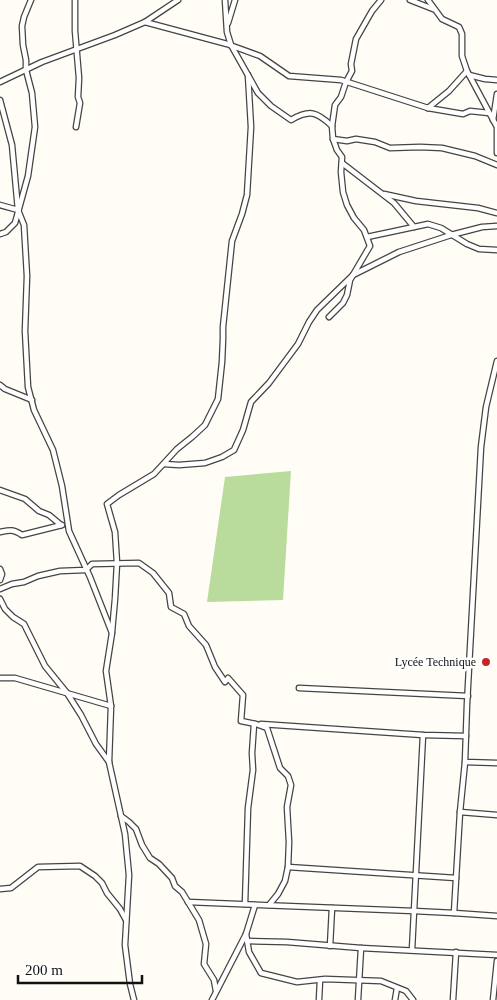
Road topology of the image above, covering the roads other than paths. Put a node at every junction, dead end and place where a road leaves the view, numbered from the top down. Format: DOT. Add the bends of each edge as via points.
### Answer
graph roads {
  1 [pos="31,0"];
  2 [pos="75,0"];
  3 [pos="178,0"];
  4 [pos="225,0"];
  5 [pos="236,0"];
  6 [pos="381,0"];
  7 [pos="410,0"];
  8 [pos="428,0"];
  9 [pos="435,10"];
  10 [pos="145,22"];
  11 [pos="227,27"];
  12 [pos="231,45"];
  13 [pos="76,49"];
  14 [pos="26,70"];
  15 [pos="468,73"];
  16 [pos="248,75"];
  17 [pos="497,80"];
  18 [pos="0,82"];
  19 [pos="346,82"];
  20 [pos="497,94"];
  21 [pos="0,100"];
  22 [pos="428,108"];
  23 [pos="489,113"];
  24 [pos="495,123"];
  25 [pos="332,126"];
  26 [pos="76,127"];
  27 [pos="333,139"];
  28 [pos="497,153"];
  29 [pos="342,163"];
  30 [pos="497,165"];
  31 [pos="382,194"];
  32 [pos="0,205"];
  33 [pos="18,210"];
  34 [pos="497,214"];
  35 [pos="497,226"];
  36 [pos="414,227"];
  37 [pos="0,234"];
  38 [pos="450,235"];
  39 [pos="367,237"];
  40 [pos="497,250"];
  41 [pos="353,275"];
  42 [pos="329,317"];
  43 [pos="497,361"];
  44 [pos="0,385"];
  45 [pos="32,400"];
  46 [pos="164,464"];
  47 [pos="0,490"];
  48 [pos="68,523"];
  49 [pos="62,525"];
  50 [pos="0,532"];
  51 [pos="117,563"];
  52 [pos="0,569"];
  53 [pos="86,570"];
  54 [pos="0,580"];
  55 [pos="0,589"];
  56 [pos="0,599"];
  57 [pos="112,633"];
  58 [pos="0,678"];
  59 [pos="299,688"];
  60 [pos="67,694"];
  61 [pos="468,696"];
  62 [pos="111,706"];
  63 [pos="237,723"];
  64 [pos="255,724"];
  65 [pos="423,735"];
  66 [pos="466,736"];
  67 [pos="109,762"];
  68 [pos="466,762"];
  69 [pos="497,763"];
  70 [pos="460,812"];
  71 [pos="497,815"];
  72 [pos="121,816"];
  73 [pos="288,867"];
  74 [pos="416,876"];
  75 [pos="456,878"];
  76 [pos="0,889"];
  77 [pos="188,902"];
  78 [pos="245,904"];
  79 [pos="255,905"];
  80 [pos="268,905"];
  81 [pos="332,908"];
  82 [pos="414,911"];
  83 [pos="454,914"];
  84 [pos="497,916"];
  85 [pos="126,921"];
  86 [pos="246,934"];
  87 [pos="247,941"];
  88 [pos="330,946"];
  89 [pos="361,948"];
  90 [pos="412,950"];
  91 [pos="456,952"];
  92 [pos="497,955"];
  93 [pos="497,961"];
  94 [pos="320,980"];
  95 [pos="359,980"];
  96 [pos="397,988"];
  97 [pos="216,991"];
  98 [pos="134,1000"];
  99 [pos="212,1000"];
  100 [pos="319,1000"];
  101 [pos="358,1000"];
  102 [pos="396,1000"];
  103 [pos="413,1000"];
  104 [pos="453,1000"];
  105 [pos="493,1000"];
  1 -- 14 [label="street" via="22,26"];
  2 -- 13 [label="street"];
  3 -- 10 [label="street"];
  4 -- 11 [label="street"];
  5 -- 11 [label="street"];
  6 -- 19 [label="street" via="356,38 350,64 352,71"];
  7 -- 9 [label="street"];
  8 -- 9 [label="street"];
  9 -- 15 [label="street" via="442,19 459,27 462,56"];
  10 -- 12 [label="street"];
  10 -- 13 [label="street"];
  11 -- 12 [label="street"];
  12 -- 16 [label="street"];
  12 -- 19 [label="street" via="260,56 289,76"];
  13 -- 14 [label="street"];
  13 -- 26 [label="street" via="80,103"];
  14 -- 18 [label="street"];
  14 -- 33 [label="street" via="35,127 28,176"];
  15 -- 17 [label="street"];
  15 -- 22 [label="street"];
  15 -- 23 [label="street"];
  16 -- 25 [label="street" via="270,106 292,120 301,114 313,113"];
  16 -- 46 [label="street" via="251,127 247,195 232,241 218,399 205,425 177,448"];
  19 -- 22 [label="street"];
  19 -- 25 [label="street" via="335,105"];
  20 -- 24 [label="street"];
  21 -- 33 [label="street" via="12,145"];
  22 -- 23 [label="street" via="463,114 470,111"];
  23 -- 24 [label="street"];
  24 -- 28 [label="street"];
  25 -- 27 [label="street"];
  27 -- 29 [label="street"];
  27 -- 30 [label="street" via="375,142 390,148 442,148"];
  29 -- 31 [label="street"];
  29 -- 39 [label="street" via="347,205"];
  31 -- 34 [label="street" via="478,208"];
  31 -- 36 [label="street"];
  32 -- 33 [label="street"];
  33 -- 37 [label="street" via="16,223"];
  33 -- 45 [label="street" via="24,226 27,276 25,331 28,387"];
  35 -- 38 [label="street" via="482,226"];
  36 -- 38 [label="street" via="428,224"];
  36 -- 39 [label="street"];
  38 -- 40 [label="street" via="479,248"];
  38 -- 41 [label="street" via="399,252"];
  39 -- 41 [label="street" via="370,246"];
  41 -- 42 [label="street" via="343,303"];
  41 -- 46 [label="street" via="317,310 298,344 251,402 234,450 205,463"];
  43 -- 61 [label="street" via="481,447"];
  44 -- 45 [label="street"];
  45 -- 48 [label="street" via="52,450"];
  46 -- 51 [label="street" via="107,504 115,532"];
  47 -- 49 [label="street" via="25,499"];
  48 -- 49 [label="street"];
  48 -- 53 [label="street"];
  49 -- 50 [label="street" via="22,535 10,530"];
  51 -- 53 [label="street" via="92,564"];
  51 -- 57 [label="street"];
  51 -- 64 [label="street" via="139,563 153,573 169,593 171,607 184,614 189,626 206,645 225,682 228,678 243,695 241,721"];
  52 -- 54 [label="street"];
  53 -- 55 [label="street" via="60,571"];
  53 -- 57 [label="street"];
  56 -- 60 [label="street" via="5,609 24,624 45,666"];
  57 -- 62 [label="street" via="106,671"];
  58 -- 60 [label="street" via="15,678"];
  59 -- 61 [label="street"];
  60 -- 62 [label="street"];
  60 -- 67 [label="street"];
  61 -- 66 [label="street"];
  62 -- 67 [label="street"];
  63 -- 64 [label="street"];
  64 -- 65 [label="street"];
  64 -- 73 [label="street" via="267,728 280,768 291,785"];
  64 -- 78 [label="street"];
  65 -- 66 [label="street"];
  65 -- 74 [label="street"];
  66 -- 68 [label="street"];
  67 -- 72 [label="street"];
  68 -- 69 [label="street"];
  68 -- 70 [label="street"];
  70 -- 71 [label="street"];
  70 -- 75 [label="street"];
  72 -- 77 [label="street" via="136,829 150,858 172,878"];
  72 -- 85 [label="street" via="129,875"];
  73 -- 74 [label="street"];
  73 -- 80 [label="street" via="285,881"];
  74 -- 75 [label="street"];
  74 -- 82 [label="street"];
  75 -- 83 [label="street"];
  76 -- 85 [label="street" via="11,888 38,866 80,866 102,883"];
  77 -- 78 [label="street"];
  77 -- 97 [label="street" via="199,920 206,944 204,964 214,980"];
  78 -- 79 [label="street"];
  79 -- 80 [label="street"];
  79 -- 86 [label="street"];
  80 -- 81 [label="street"];
  81 -- 82 [label="street"];
  81 -- 88 [label="street"];
  82 -- 83 [label="street"];
  82 -- 90 [label="street"];
  83 -- 84 [label="street"];
  85 -- 98 [label="street" via="125,945"];
  86 -- 87 [label="street"];
  86 -- 97 [label="street"];
  87 -- 88 [label="street"];
  87 -- 94 [label="street" via="248,952 261,973 296,982"];
  88 -- 89 [label="street"];
  89 -- 90 [label="street"];
  89 -- 95 [label="street"];
  90 -- 91 [label="street"];
  91 -- 92 [label="street"];
  91 -- 104 [label="street"];
  93 -- 105 [label="street"];
  94 -- 95 [label="street"];
  94 -- 100 [label="street"];
  95 -- 96 [label="street" via="381,981"];
  95 -- 101 [label="street"];
  96 -- 102 [label="street"];
  96 -- 103 [label="street" via="406,991"];
  97 -- 99 [label="street"];
}
